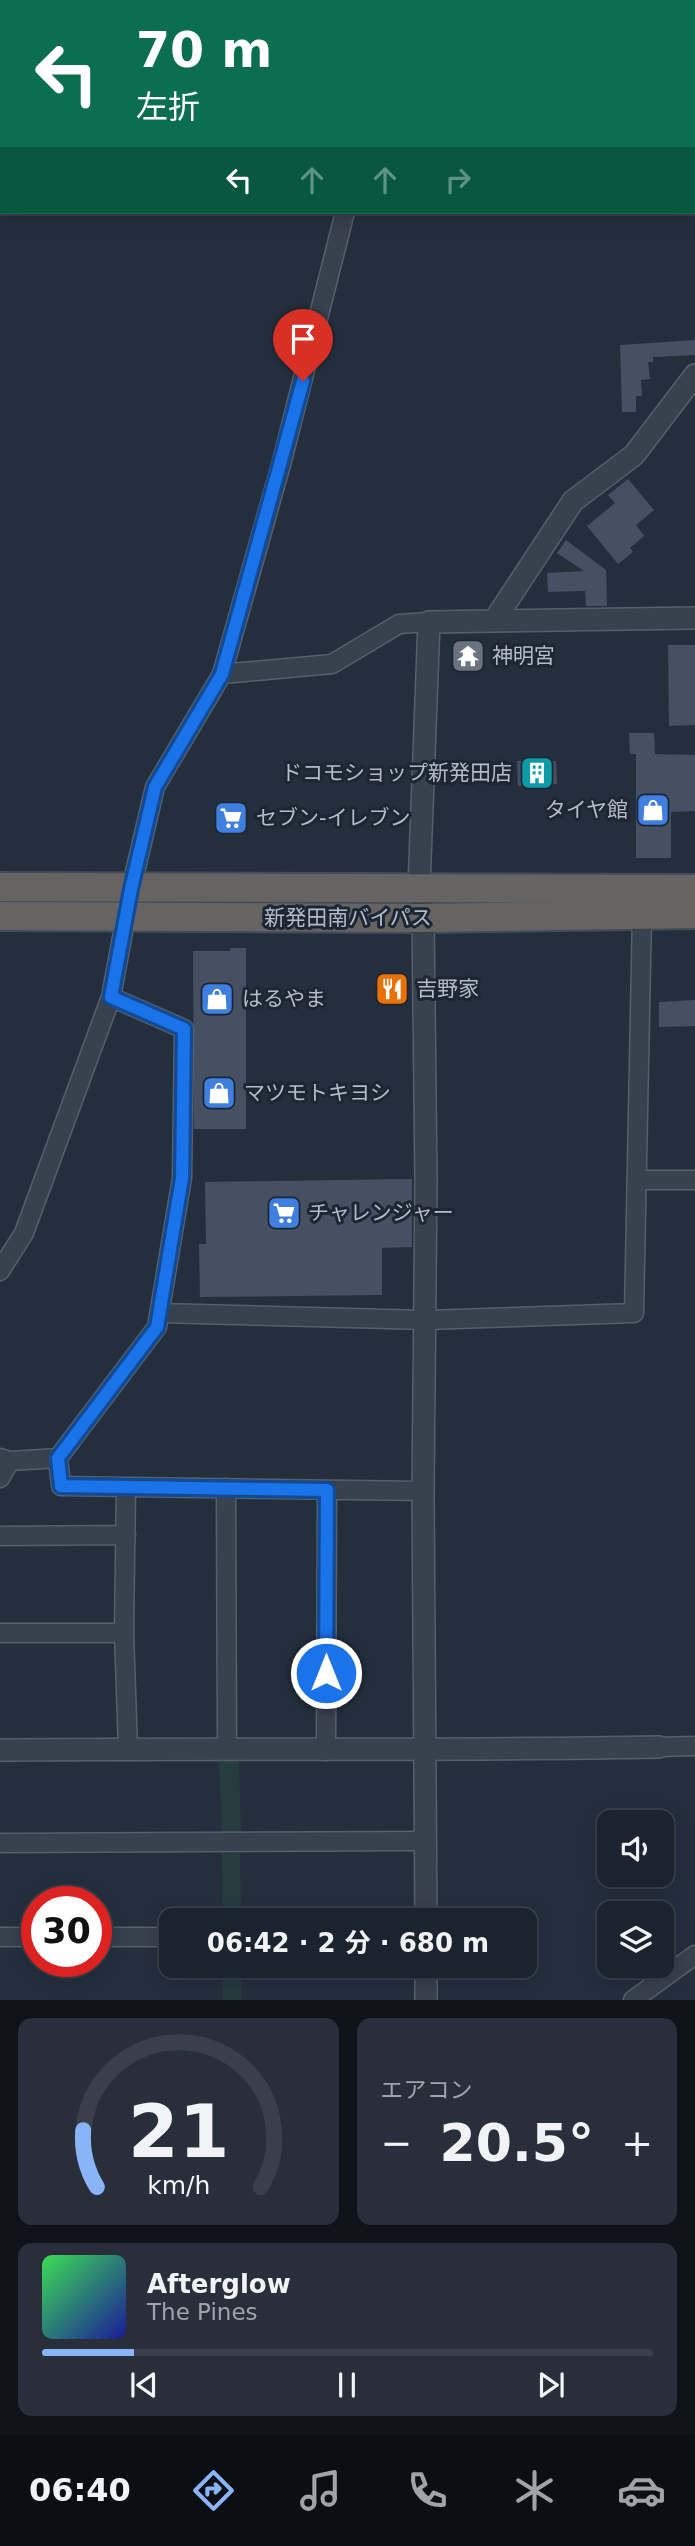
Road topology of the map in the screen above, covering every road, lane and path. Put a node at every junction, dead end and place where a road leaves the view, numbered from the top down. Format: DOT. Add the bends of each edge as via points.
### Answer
graph roads {
  1 [pos="344,214"];
  2 [pos="695,375"];
  3 [pos="695,618"];
  4 [pos="494,621"];
  5 [pos="429,622"];
  6 [pos="222,674"];
  7 [pos="0,887"];
  8 [pos="419,887"];
  9 [pos="131,889"];
  10 [pos="695,889"];
  11 [pos="642,913"];
  12 [pos="695,914"];
  13 [pos="0,916"];
  14 [pos="126,916"];
  15 [pos="423,918"];
  16 [pos="111,997"];
  17 [pos="637,1180"];
  18 [pos="695,1180"];
  19 [pos="0,1271"];
  20 [pos="160,1313"];
  21 [pos="426,1320"];
  22 [pos="58,1458"];
  23 [pos="5,1460"];
  24 [pos="0,1478"];
  25 [pos="126,1487"];
  26 [pos="226,1488"];
  27 [pos="327,1490"];
  28 [pos="423,1491"];
  29 [pos="126,1535"];
  30 [pos="0,1536"];
  31 [pos="0,1633"];
  32 [pos="124,1633"];
  33 [pos="695,1746"];
  34 [pos="228,1747"];
  35 [pos="659,1747"];
  36 [pos="128,1749"];
  37 [pos="0,1750"];
  38 [pos="326,1751"];
  39 [pos="427,1752"];
  40 [pos="426,1841"];
  41 [pos="0,1843"];
  42 [pos="426,1908"];
  43 [pos="0,1937"];
  44 [pos="21,1937"];
  45 [pos="112,1937"];
  46 [pos="159,1937"];
  47 [pos="695,1955"];
  48 [pos="426,1978"];
  49 [pos="426,2000"];
  50 [pos="633,2000"];
  1 -- 6 [label="street"];
  2 -- 4 [label="street" via="634,455 573,501"];
  3 -- 4 [label="street"];
  4 -- 5 [label="street"];
  5 -- 6 [label="street" via="399,624 332,664"];
  5 -- 8 [label="street"];
  6 -- 9 [label="street" via="155,787"];
  7 -- 9 [label="highway, 新発田南バイパス"];
  8 -- 9 [label="highway, 新発田南バイパス"];
  8 -- 10 [label="highway, 新発田南バイパス"];
  8 -- 15 [label="street"];
  9 -- 14 [label="street"];
  11 -- 12 [label="highway, 新発田南バイパス"];
  11 -- 15 [label="highway, 新発田南バイパス"];
  11 -- 17 [label="street"];
  13 -- 14 [label="highway, 新発田南バイパス"];
  14 -- 15 [label="highway, 新発田南バイパス"];
  14 -- 16 [label="street"];
  15 -- 21 [label="street"];
  16 -- 19 [label="street" via="24,1233"];
  16 -- 20 [label="street" via="184,1029 182,1178"];
  17 -- 18 [label="street"];
  17 -- 21 [label="street" via="634,1313"];
  20 -- 21 [label="street"];
  20 -- 22 [label="street" via="157,1327"];
  21 -- 28 [label="street"];
  22 -- 23 [label="street"];
  22 -- 25 [label="street" via="61,1486"];
  23 -- 24 [label="street"];
  25 -- 26 [label="street"];
  25 -- 29 [label="street"];
  26 -- 27 [label="street"];
  26 -- 34 [label="street"];
  27 -- 28 [label="street"];
  27 -- 38 [label="street"];
  28 -- 39 [label="street"];
  29 -- 30 [label="street"];
  29 -- 32 [label="street"];
  31 -- 32 [label="street"];
  32 -- 36 [label="street"];
  33 -- 35 [label="street"];
  34 -- 36 [label="street"];
  34 -- 38 [label="street"];
  35 -- 39 [label="street"];
  36 -- 37 [label="street"];
  38 -- 39 [label="street"];
  39 -- 40 [label="street"];
  40 -- 41 [label="street"];
  40 -- 42 [label="street"];
  43 -- 44 [label="street"];
  45 -- 46 [label="street"];
  47 -- 50 [label="street"];
  48 -- 49 [label="street"];
}
